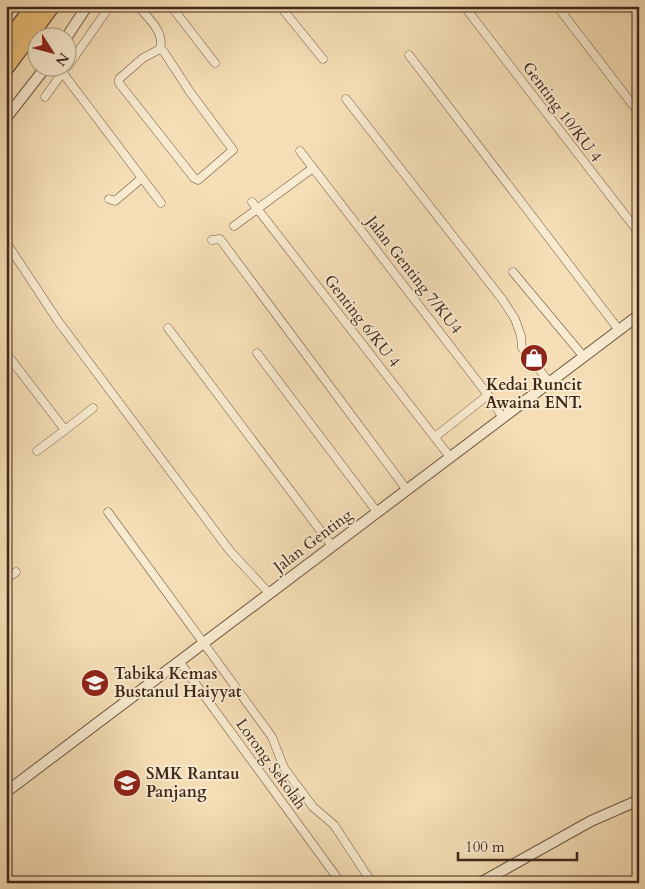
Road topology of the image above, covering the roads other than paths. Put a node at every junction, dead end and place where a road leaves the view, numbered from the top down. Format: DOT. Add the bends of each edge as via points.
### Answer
graph roads {
  1 [pos="34,6"];
  2 [pos="52,6"];
  3 [pos="87,6"];
  4 [pos="110,6"];
  5 [pos="138,6"];
  6 [pos="171,6"];
  7 [pos="280,6"];
  8 [pos="464,6"];
  9 [pos="557,6"];
  10 [pos="73,28"];
  11 [pos="6,43"];
  12 [pos="78,50"];
  13 [pos="160,50"];
  14 [pos="409,55"];
  15 [pos="323,59"];
  16 [pos="215,63"];
  17 [pos="6,68"];
  18 [pos="37,78"];
  19 [pos="58,78"];
  20 [pos="70,78"];
  21 [pos="45,98"];
  22 [pos="346,98"];
  23 [pos="639,113"];
  24 [pos="6,118"];
  25 [pos="300,151"];
  26 [pos="313,168"];
  27 [pos="142,178"];
  28 [pos="109,199"];
  29 [pos="252,202"];
  30 [pos="161,203"];
  31 [pos="258,209"];
  32 [pos="234,226"];
  33 [pos="639,233"];
  34 [pos="212,240"];
  35 [pos="6,242"];
  36 [pos="513,272"];
  37 [pos="639,315"];
  38 [pos="168,328"];
  39 [pos="619,330"];
  40 [pos="6,353"];
  41 [pos="257,353"];
  42 [pos="584,357"];
  43 [pos="550,382"];
  44 [pos="488,395"];
  45 [pos="93,408"];
  46 [pos="503,418"];
  47 [pos="65,430"];
  48 [pos="435,437"];
  49 [pos="37,451"];
  50 [pos="450,457"];
  51 [pos="407,490"];
  52 [pos="108,512"];
  53 [pos="377,512"];
  54 [pos="332,546"];
  55 [pos="16,572"];
  56 [pos="6,579"];
  57 [pos="269,593"];
  58 [pos="204,642"];
  59 [pos="179,662"];
  60 [pos="6,792"];
  61 [pos="639,800"];
  62 [pos="341,883"];
  63 [pos="372,883"];
  64 [pos="480,883"];
  1 -- 11 [label="highway"];
  2 -- 17 [label="highway"];
  3 -- 10 [label="street"];
  4 -- 12 [label="street"];
  5 -- 13 [label="street" via="159,32 162,40"];
  6 -- 16 [label="street"];
  7 -- 15 [label="street"];
  8 -- 33 [label="street, Genting 10/KU 4"];
  9 -- 23 [label="street"];
  13 -- 13 [label="street" via="233,150 198,180 119,83 119,79 143,58"];
  14 -- 39 [label="street"];
  18 -- 24 [label="street"];
  19 -- 21 [label="street"];
  20 -- 27 [label="street"];
  22 -- 43 [label="street" via="502,299 516,319 524,351"];
  25 -- 26 [label="street, Jalan Genting 7/KU4"];
  26 -- 31 [label="street"];
  26 -- 44 [label="street, Jalan Genting 7/KU4"];
  27 -- 28 [label="street" via="115,201"];
  27 -- 30 [label="street"];
  29 -- 31 [label="street, Genting 6/KU 4"];
  31 -- 32 [label="street"];
  31 -- 48 [label="street, Genting 6/KU 4"];
  34 -- 51 [label="street" via="220,239"];
  35 -- 57 [label="street" via="58,321 230,551"];
  36 -- 42 [label="street"];
  37 -- 39 [label="street, Jalan Genting"];
  38 -- 54 [label="street"];
  39 -- 42 [label="street, Jalan Genting"];
  40 -- 47 [label="street"];
  41 -- 53 [label="street"];
  42 -- 43 [label="street, Jalan Genting"];
  43 -- 46 [label="street, Jalan Genting"];
  44 -- 46 [label="street, Jalan Genting 7/KU4"];
  44 -- 48 [label="street"];
  45 -- 47 [label="street"];
  46 -- 50 [label="street, Jalan Genting"];
  47 -- 49 [label="street"];
  48 -- 50 [label="street, Genting 6/KU 4"];
  50 -- 51 [label="street, Jalan Genting"];
  51 -- 53 [label="street, Jalan Genting"];
  52 -- 58 [label="street"];
  53 -- 54 [label="street, Jalan Genting"];
  54 -- 57 [label="street, Jalan Genting"];
  55 -- 56 [label="street"];
  57 -- 58 [label="street, Jalan Genting"];
  58 -- 59 [label="street, Jalan Genting"];
  58 -- 63 [label="street" via="272,737 284,768 313,807 334,825"];
  59 -- 60 [label="street, Jalan Genting"];
  59 -- 62 [label="street, Lorong Sekolah"];
  61 -- 64 [label="street" via="591,821"];
}
